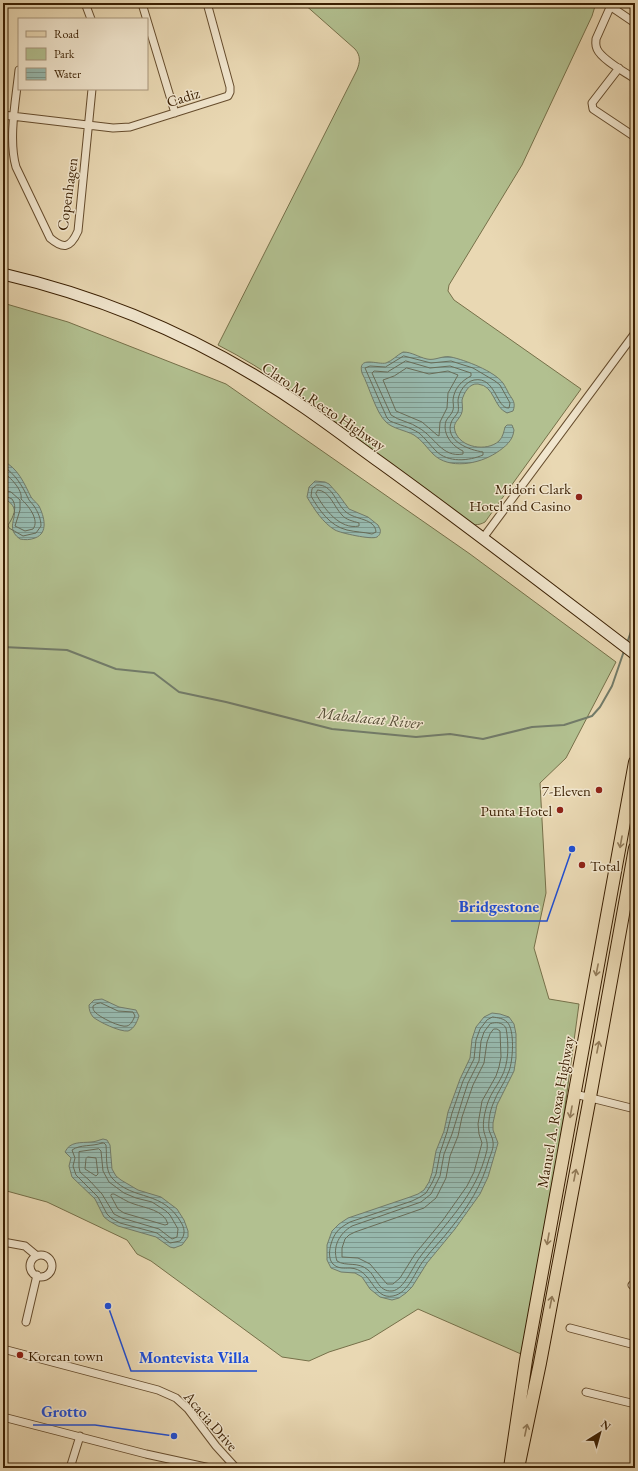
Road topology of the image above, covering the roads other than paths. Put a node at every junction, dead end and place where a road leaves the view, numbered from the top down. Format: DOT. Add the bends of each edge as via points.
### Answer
graph roads {
  1 [pos="85,3"];
  2 [pos="207,3"];
  3 [pos="611,5"];
  4 [pos="144,7"];
  5 [pos="90,18"];
  6 [pos="147,18"];
  7 [pos="148,21"];
  8 [pos="635,23"];
  9 [pos="619,68"];
  10 [pos="18,79"];
  11 [pos="635,79"];
  12 [pos="92,90"];
  13 [pos="175,113"];
  14 [pos="3,115"];
  15 [pos="14,116"];
  16 [pos="89,126"];
  17 [pos="635,138"];
  18 [pos="3,274"];
  19 [pos="635,333"];
  20 [pos="483,538"];
  21 [pos="635,654"];
  22 [pos="635,762"];
  23 [pos="635,848"];
  24 [pos="575,1094"];
  25 [pos="590,1097"];
  26 [pos="635,1109"];
  27 [pos="3,1242"];
  28 [pos="37,1256"];
  29 [pos="37,1276"];
  30 [pos="26,1322"];
  31 [pos="570,1328"];
  32 [pos="635,1345"];
  33 [pos="3,1349"];
  34 [pos="586,1392"];
  35 [pos="635,1404"];
  36 [pos="3,1417"];
  37 [pos="80,1436"];
  38 [pos="70,1468"];
  39 [pos="210,1468"];
  40 [pos="236,1468"];
  41 [pos="510,1468"];
  42 [pos="518,1468"];
  1 -- 5 [label="street"];
  2 -- 13 [label="street, Cadiz" via="230,92 228,96"];
  3 -- 8 [label="street"];
  3 -- 9 [label="street" via="595,45 597,50"];
  4 -- 6 [label="street"];
  7 -- 13 [label="street"];
  9 -- 11 [label="street"];
  9 -- 17 [label="street" via="592,103 593,108"];
  10 -- 15 [label="street"];
  12 -- 16 [label="street, Copenhagen"];
  13 -- 16 [label="street, Cadiz" via="130,127"];
  14 -- 15 [label="street, Cadiz"];
  15 -- 16 [label="street, Cadiz"];
  15 -- 16 [label="street, Copenhagen" via="12,156 50,238 58,245 66,246 74,240 78,232"];
  18 -- 20 [label="main road, Claro M. Recto Highway" via="102,303 223,357 306,408"];
  19 -- 20 [label="street"];
  20 -- 21 [label="main road, Claro M. Recto Highway"];
  22 -- 24 [label="main road, Manuel A. Roxas Highway, one-way"];
  25 -- 23 [label="main road, Manuel A. Roxas Highway, one-way"];
  24 -- 25 [label="street"];
  24 -- 41 [label="main road, Manuel A. Roxas Highway, one-way" via="526,1360"];
  25 -- 26 [label="street"];
  42 -- 25 [label="main road, Manuel A. Roxas Highway, one-way"];
  27 -- 28 [label="street" via="25,1246"];
  28 -- 29 [label="street" via="30,1267"];
  28 -- 29 [label="street" via="44,1255 50,1259 52,1266 47,1274"];
  29 -- 30 [label="street"];
  31 -- 32 [label="street"];
  33 -- 40 [label="street, Acacia Drive" via="158,1390 176,1398"];
  34 -- 35 [label="street"];
  36 -- 37 [label="street"];
  37 -- 38 [label="street"];
  37 -- 39 [label="street"];
}
